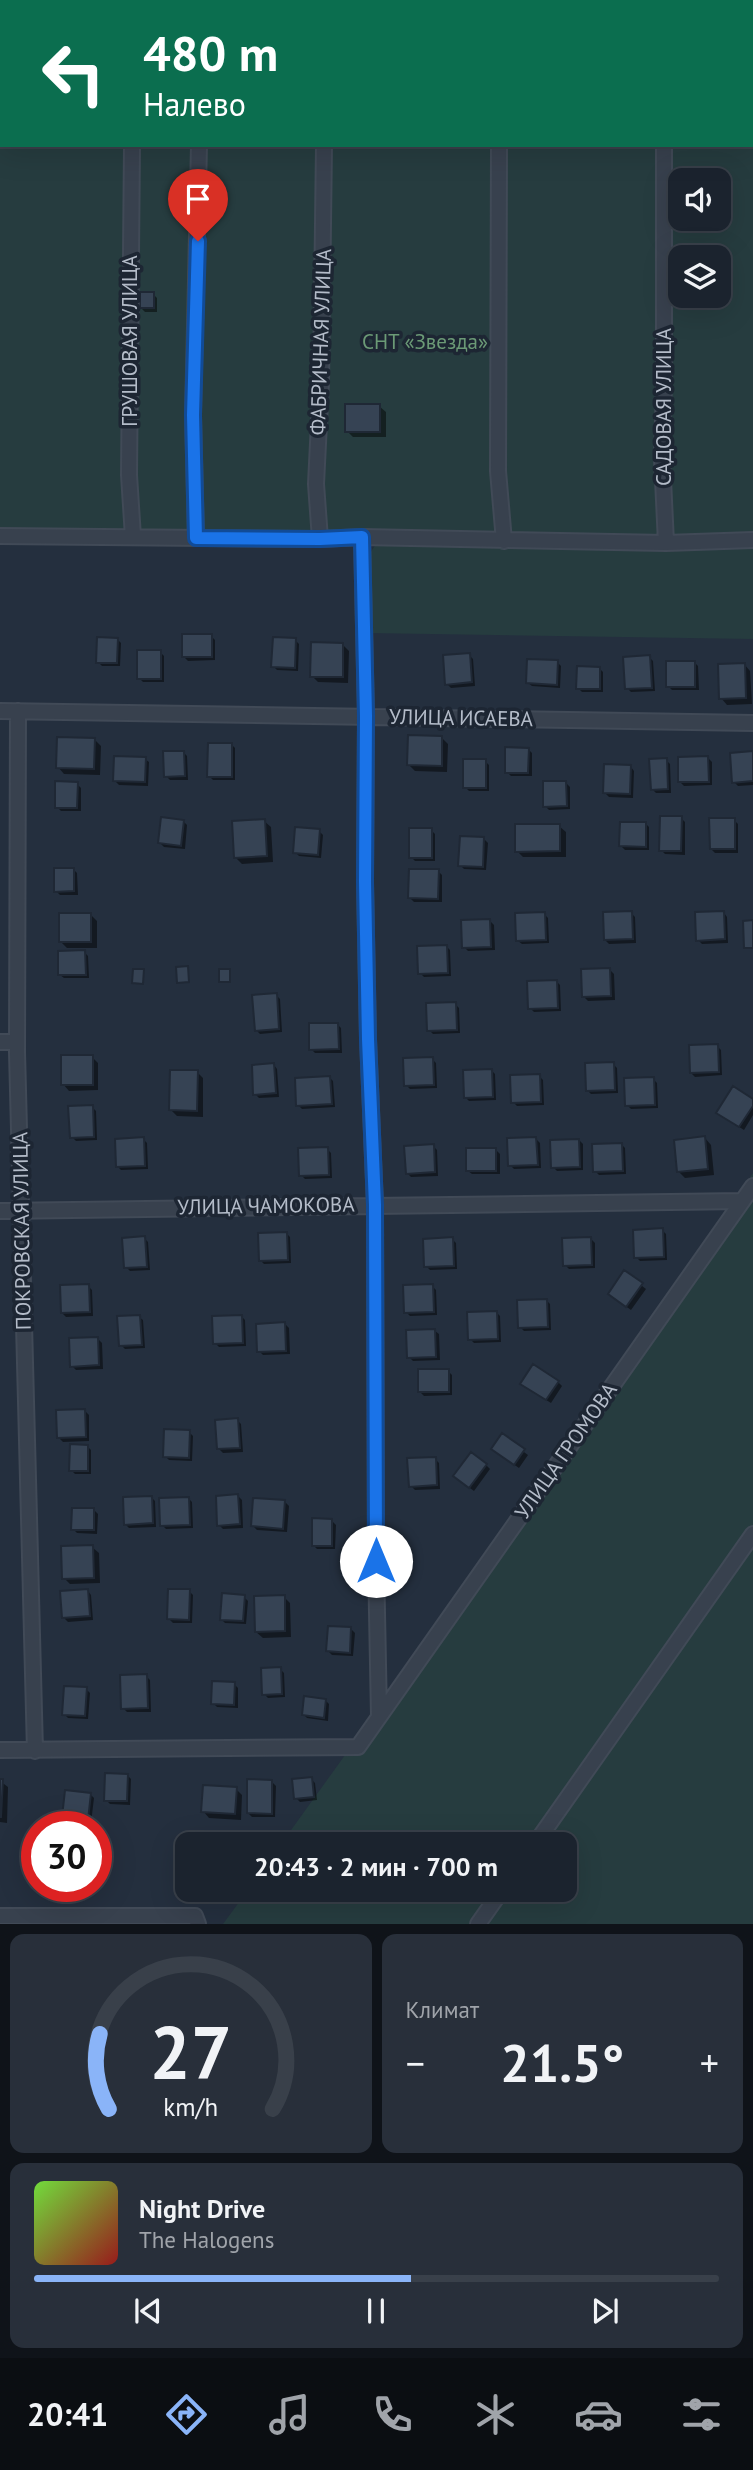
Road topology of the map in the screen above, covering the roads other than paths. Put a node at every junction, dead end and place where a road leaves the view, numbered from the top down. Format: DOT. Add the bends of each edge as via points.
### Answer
graph roads {
  1 [pos="132,147"];
  2 [pos="199,147"];
  3 [pos="324,147"];
  4 [pos="499,147"];
  5 [pos="664,147"];
  6 [pos="0,536"];
  7 [pos="133,537"];
  8 [pos="362,537"];
  9 [pos="196,538"];
  10 [pos="320,539"];
  11 [pos="753,540"];
  12 [pos="504,541"];
  13 [pos="666,543"];
  14 [pos="0,711"];
  15 [pos="18,711"];
  16 [pos="366,716"];
  17 [pos="753,723"];
  18 [pos="0,1042"];
  19 [pos="17,1042"];
  20 [pos="753,1186"];
  21 [pos="742,1201"];
  22 [pos="375,1205"];
  23 [pos="23,1210"];
  24 [pos="0,1211"];
  25 [pos="753,1534"];
  26 [pos="379,1716"];
  27 [pos="0,1751"];
  28 [pos="36,1751"];
  29 [pos="542,1832"];
  30 [pos="494,1902"];
  31 [pos="0,1916"];
  32 [pos="197,1920"];
  33 [pos="478,1924"];
  1 -- 7 [label="street, ГРУШОВАЯ УЛИЦА" via="129,475"];
  2 -- 9 [label="street" via="193,415"];
  3 -- 10 [label="street, ФАБРИЧНАЯ УЛИЦА" via="316,484"];
  4 -- 12 [label="street" via="498,471"];
  5 -- 13 [label="street, САДОВАЯ УЛИЦА" via="662,457"];
  6 -- 7 [label="street"];
  7 -- 9 [label="street"];
  8 -- 10 [label="street"];
  8 -- 12 [label="street"];
  8 -- 16 [label="street"];
  9 -- 10 [label="street"];
  11 -- 13 [label="street"];
  12 -- 13 [label="street"];
  14 -- 15 [label="street, УЛИЦА ИСАЕВА"];
  15 -- 16 [label="street, УЛИЦА ИСАЕВА"];
  15 -- 19 [label="street, ПОКРОВСКАЯ УЛИЦА"];
  16 -- 17 [label="street, УЛИЦА ИСАЕВА"];
  16 -- 22 [label="street" via="365,882"];
  18 -- 19 [label="street"];
  19 -- 23 [label="street, ПОКРОВСКАЯ УЛИЦА"];
  20 -- 21 [label="street, УЛИЦА ГРОМОВА"];
  21 -- 22 [label="street, УЛИЦА ЧАМОКОВА"];
  21 -- 26 [label="street, УЛИЦА ГРОМОВА"];
  22 -- 23 [label="street, УЛИЦА ЧАМОКОВА"];
  22 -- 26 [label="street"];
  23 -- 24 [label="street, УЛИЦА ЧАМОКОВА"];
  23 -- 28 [label="street, ПОКРОВСКАЯ УЛИЦА"];
  25 -- 29 [label="street"];
  26 -- 28 [label="street, УЛИЦА ГРОМОВА" via="358,1747"];
  27 -- 28 [label="street"];
  30 -- 33 [label="street"];
  31 -- 32 [label="street"];
}
